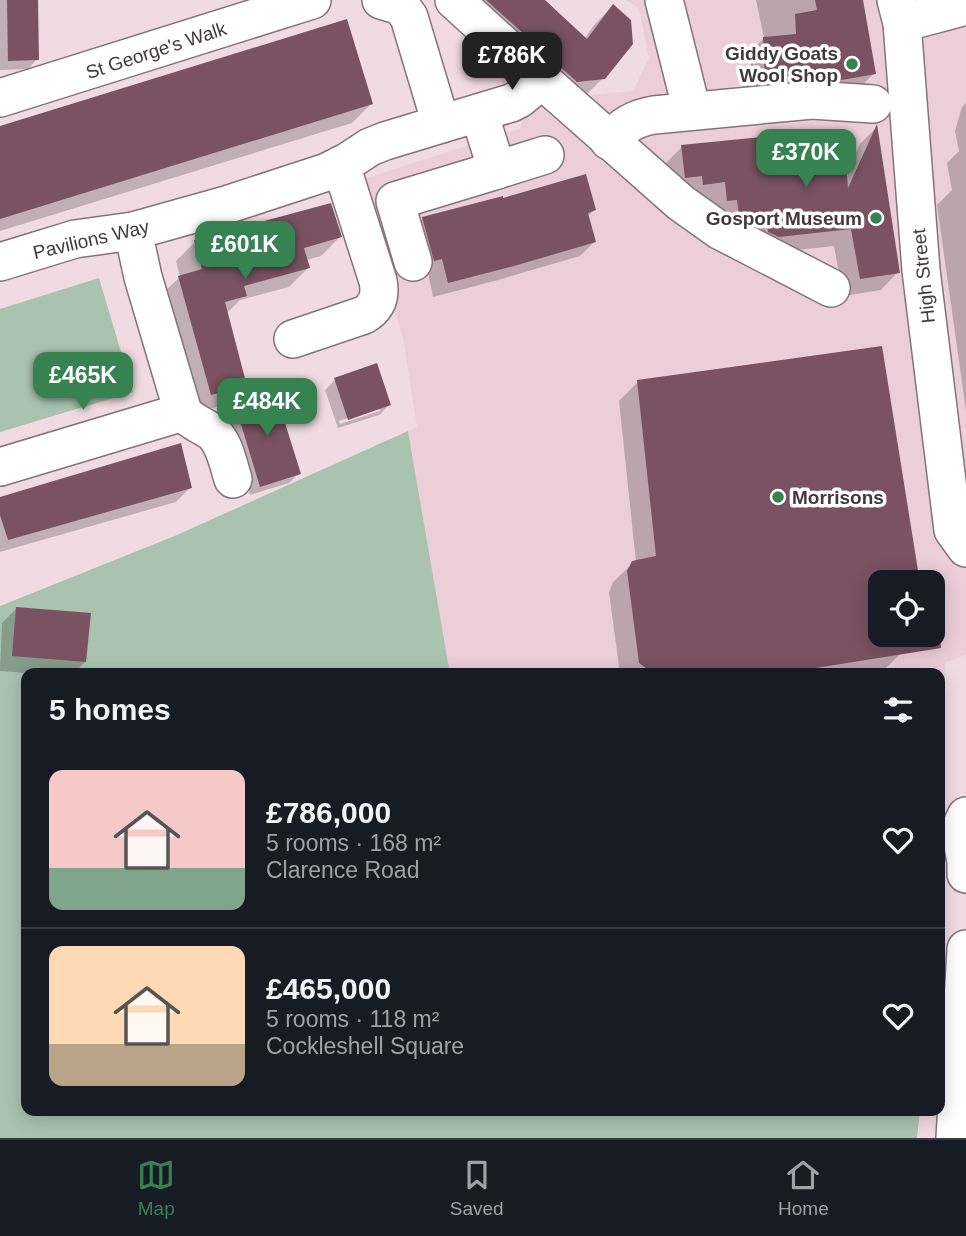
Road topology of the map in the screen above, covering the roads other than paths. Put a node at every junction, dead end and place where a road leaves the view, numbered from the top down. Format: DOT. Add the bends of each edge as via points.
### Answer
graph roads {
  1 [pos="312,0"];
  2 [pos="381,0"];
  3 [pos="454,0"];
  4 [pos="664,0"];
  5 [pos="966,6"];
  6 [pos="899,11"];
  7 [pos="542,80"];
  8 [pos="0,98"];
  9 [pos="873,104"];
  10 [pos="692,111"];
  11 [pos="458,119"];
  12 [pos="610,141"];
  13 [pos="545,155"];
  14 [pos="341,165"];
  15 [pos="497,170"];
  16 [pos="133,230"];
  17 [pos="0,262"];
  18 [pos="413,262"];
  19 [pos="813,288"];
  20 [pos="293,338"];
  21 [pos="183,412"];
  22 [pos="0,467"];
  23 [pos="233,479"];
  24 [pos="966,548"];
  25 [pos="951,826"];
  26 [pos="966,874"];
  27 [pos="966,949"];
  28 [pos="955,1138"];
  1 -- 8 [label="street, St George's Walk"];
  2 -- 11 [label="street" via="401,6 408,16"];
  3 -- 7 [label="street"];
  4 -- 10 [label="street"];
  5 -- 6 [label="street"];
  6 -- 24 [label="street, High Street" via="921,270 953,530"];
  7 -- 11 [label="street, Pavilions Way" via="516,101"];
  7 -- 12 [label="street"];
  9 -- 10 [label="street" via="812,100"];
  10 -- 12 [label="street" via="641,117"];
  11 -- 14 [label="street, Pavilions Way" via="377,144"];
  11 -- 15 [label="street"];
  12 -- 19 [label="street" via="681,203"];
  13 -- 15 [label="street"];
  14 -- 16 [label="street, Pavilions Way" via="226,205"];
  14 -- 20 [label="street" via="377,281 378,299 363,315"];
  15 -- 18 [label="street" via="395,201"];
  16 -- 17 [label="street, Pavilions Way" via="75,239"];
  16 -- 21 [label="street"];
  21 -- 22 [label="street"];
  21 -- 23 [label="street" via="216,436"];
  25 -- 26 [label="street" via="966,862"];
  27 -- 28 [label="street"];
}
